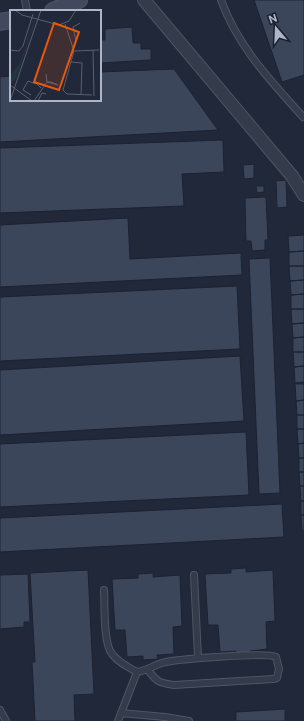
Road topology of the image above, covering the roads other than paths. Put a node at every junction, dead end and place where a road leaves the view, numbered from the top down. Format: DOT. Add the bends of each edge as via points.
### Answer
graph roads {
  1 [pos="25,0"];
  2 [pos="79,0"];
  3 [pos="144,0"];
  4 [pos="221,0"];
  5 [pos="26,10"];
  6 [pos="55,10"];
  7 [pos="10,20"];
  8 [pos="0,22"];
  9 [pos="303,117"];
  10 [pos="304,195"];
  11 [pos="194,575"];
  12 [pos="104,590"];
  13 [pos="198,658"];
  14 [pos="148,670"];
  15 [pos="137,672"];
  16 [pos="0,710"];
  17 [pos="121,713"];
  18 [pos="6,721"];
  19 [pos="118,721"];
  20 [pos="189,721"];
  1 -- 5 [label="lane"];
  2 -- 6 [label="street"];
  3 -- 10 [label="street" via="292,176"];
  4 -- 9 [label="lane" via="240,40 267,77"];
  7 -- 8 [label="street"];
  11 -- 13 [label="lane"];
  12 -- 15 [label="lane" via="106,641 111,653 122,664"];
  13 -- 14 [label="lane" via="165,662"];
  13 -- 14 [label="lane" via="273,655 278,662 279,674 273,679 174,685 161,683"];
  14 -- 15 [label="lane"];
  15 -- 17 [label="lane"];
  16 -- 18 [label="lane"];
  17 -- 19 [label="lane"];
  17 -- 20 [label="lane"];
}
